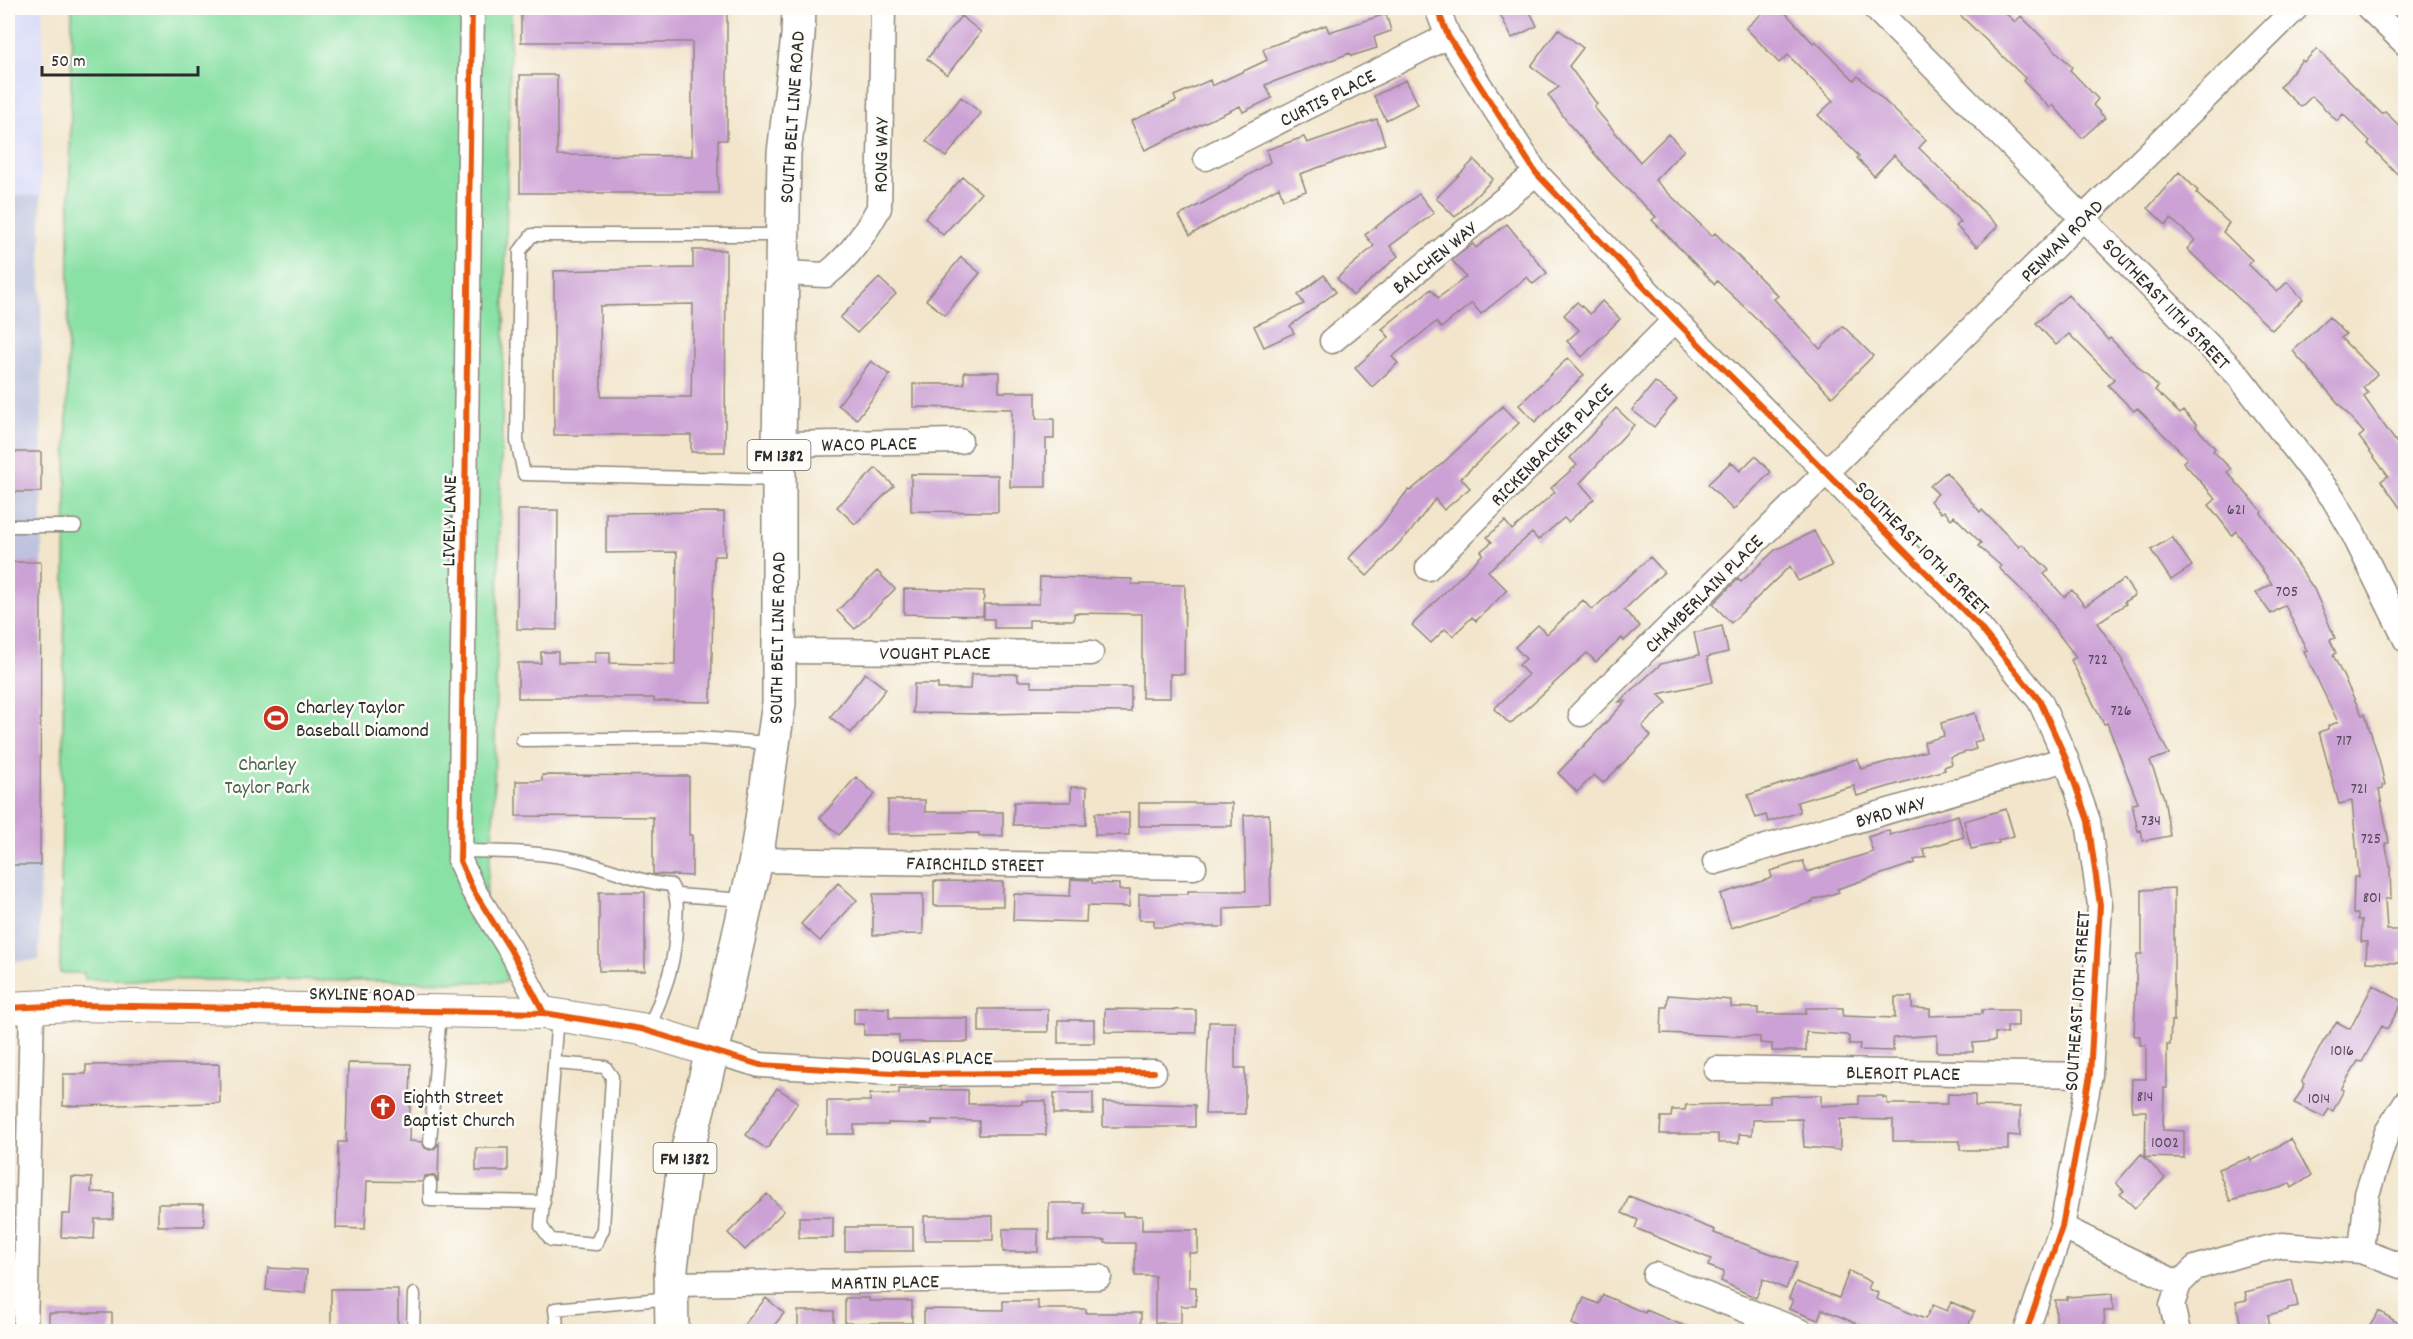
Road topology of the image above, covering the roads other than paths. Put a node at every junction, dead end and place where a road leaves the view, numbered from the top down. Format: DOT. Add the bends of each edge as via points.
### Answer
graph roads {
  1 [pos="472,8"];
  2 [pos="799,8"];
  3 [pos="883,8"];
  4 [pos="1437,8"];
  5 [pos="1875,8"];
  6 [pos="2296,8"];
  7 [pos="2369,8"];
  8 [pos="1448,36"];
  9 [pos="2406,44"];
  10 [pos="1206,158"];
  11 [pos="1536,173"];
  12 [pos="2083,218"];
  13 [pos="784,235"];
  14 [pos="782,273"];
  15 [pos="1675,320"];
  16 [pos="1332,341"];
  17 [pos="960,441"];
  18 [pos="779,444"];
  19 [pos="1826,472"];
  20 [pos="779,480"];
  21 [pos="8,526"];
  22 [pos="75,526"];
  23 [pos="1428,568"];
  24 [pos="2406,640"];
  25 [pos="778,651"];
  26 [pos="1091,653"];
  27 [pos="1581,714"];
  28 [pos="522,740"];
  29 [pos="772,744"];
  30 [pos="2066,759"];
  31 [pos="460,851"];
  32 [pos="756,860"];
  33 [pos="1715,862"];
  34 [pos="1194,867"];
  35 [pos="677,895"];
  36 [pos="746,900"];
  37 [pos="20,1008"];
  38 [pos="440,1011"];
  39 [pos="551,1014"];
  40 [pos="648,1031"];
  41 [pos="712,1051"];
  42 [pos="555,1063"];
  43 [pos="1716,1069"];
  44 [pos="1154,1072"];
  45 [pos="2090,1075"];
  46 [pos="2406,1102"];
  47 [pos="430,1142"];
  48 [pos="430,1183"];
  49 [pos="544,1202"];
  50 [pos="2062,1227"];
  51 [pos="2361,1251"];
  52 [pos="2406,1268"];
  53 [pos="1655,1275"];
  54 [pos="1099,1277"];
  55 [pos="2179,1284"];
  56 [pos="672,1291"];
  57 [pos="414,1294"];
  58 [pos="25,1332"];
  59 [pos="413,1332"];
  60 [pos="558,1332"];
  61 [pos="672,1332"];
  62 [pos="1802,1332"];
  63 [pos="2026,1332"];
  64 [pos="2178,1332"];
  1 -- 31 [label="street, LIVELY LANE"];
  2 -- 13 [label="main road, SOUTH BELT LINE ROAD / FM 1382" via="784,153"];
  3 -- 14 [label="street, RONG WAY" via="879,208 847,258 826,275"];
  4 -- 8 [label="street, SOUTHEAST 10TH STREET"];
  5 -- 12 [label="street, SOUTHEAST 11TH STREET"];
  6 -- 12 [label="street, PENMAN ROAD"];
  7 -- 9 [label="street"];
  8 -- 10 [label="street, CURTIS PLACE"];
  8 -- 11 [label="street, SOUTHEAST 10TH STREET"];
  11 -- 15 [label="street, SOUTHEAST 10TH STREET"];
  11 -- 16 [label="street, BALCHEN WAY"];
  12 -- 19 [label="street, PENMAN ROAD"];
  12 -- 24 [label="street, SOUTHEAST 11TH STREET" via="2237,374 2326,489 2350,527"];
  13 -- 14 [label="main road, SOUTH BELT LINE ROAD / FM 1382"];
  13 -- 20 [label="lane" via="532,235 520,251 517,441 524,474"];
  14 -- 18 [label="main road, SOUTH BELT LINE ROAD / FM 1382"];
  15 -- 19 [label="street, SOUTHEAST 10TH STREET"];
  15 -- 23 [label="street, RICKENBACKER PLACE"];
  17 -- 18 [label="street, WACO PLACE"];
  18 -- 20 [label="main road, SOUTH BELT LINE ROAD / FM 1382"];
  19 -- 27 [label="street, CHAMBERLAIN PLACE"];
  19 -- 30 [label="street, SOUTHEAST 10TH STREET" via="1995,644 2040,701"];
  20 -- 25 [label="main road, SOUTH BELT LINE ROAD / FM 1382"];
  21 -- 22 [label="lane"];
  25 -- 26 [label="street, VOUGHT PLACE"];
  25 -- 29 [label="main road, SOUTH BELT LINE ROAD / FM 1382" via="779,703"];
  28 -- 29 [label="lane" via="698,738"];
  29 -- 32 [label="main road, SOUTH BELT LINE ROAD / FM 1382"];
  30 -- 33 [label="street, BYRD WAY"];
  30 -- 45 [label="street, SOUTHEAST 10TH STREET" via="2088,821 2100,905"];
  31 -- 35 [label="lane" via="534,852 570,859 634,879 671,885"];
  31 -- 39 [label="street, LIVELY LANE" via="460,861 473,890"];
  32 -- 34 [label="street, FAIRCHILD STREET"];
  32 -- 36 [label="main road, SOUTH BELT LINE ROAD / FM 1382"];
  35 -- 36 [label="lane"];
  35 -- 40 [label="lane" via="672,971"];
  36 -- 41 [label="main road, SOUTH BELT LINE ROAD / FM 1382"];
  37 -- 38 [label="street, SKYLINE ROAD" via="71,1005"];
  37 -- 58 [label="street"];
  38 -- 39 [label="street, SKYLINE ROAD"];
  38 -- 47 [label="lane"];
  39 -- 40 [label="street, SKYLINE ROAD"];
  39 -- 42 [label="lane"];
  40 -- 41 [label="street, SKYLINE ROAD"];
  41 -- 44 [label="street, DOUGLAS PLACE" via="760,1065 909,1074"];
  41 -- 56 [label="main road, SOUTH BELT LINE ROAD / FM 1382" via="684,1164 671,1268"];
  42 -- 49 [label="lane"];
  42 -- 49 [label="lane" via="605,1067 612,1077 603,1229 596,1244 551,1240 542,1226"];
  43 -- 45 [label="street, BLEROIT PLACE"];
  45 -- 50 [label="street, SOUTHEAST 10TH STREET"];
  46 -- 51 [label="street" via="2387,1132 2367,1194"];
  48 -- 49 [label="lane" via="430,1200"];
  50 -- 55 [label="street"];
  50 -- 63 [label="street, SOUTHEAST 10TH STREET"];
  51 -- 52 [label="street"];
  51 -- 55 [label="street" via="2282,1245 2195,1268"];
  53 -- 62 [label="street"];
  54 -- 56 [label="street, MARTIN PLACE"];
  55 -- 64 [label="street" via="2172,1305"];
  56 -- 60 [label="lane" via="555,1309"];
  56 -- 61 [label="main road, SOUTH BELT LINE ROAD / FM 1382"];
  57 -- 59 [label="lane"];
}
